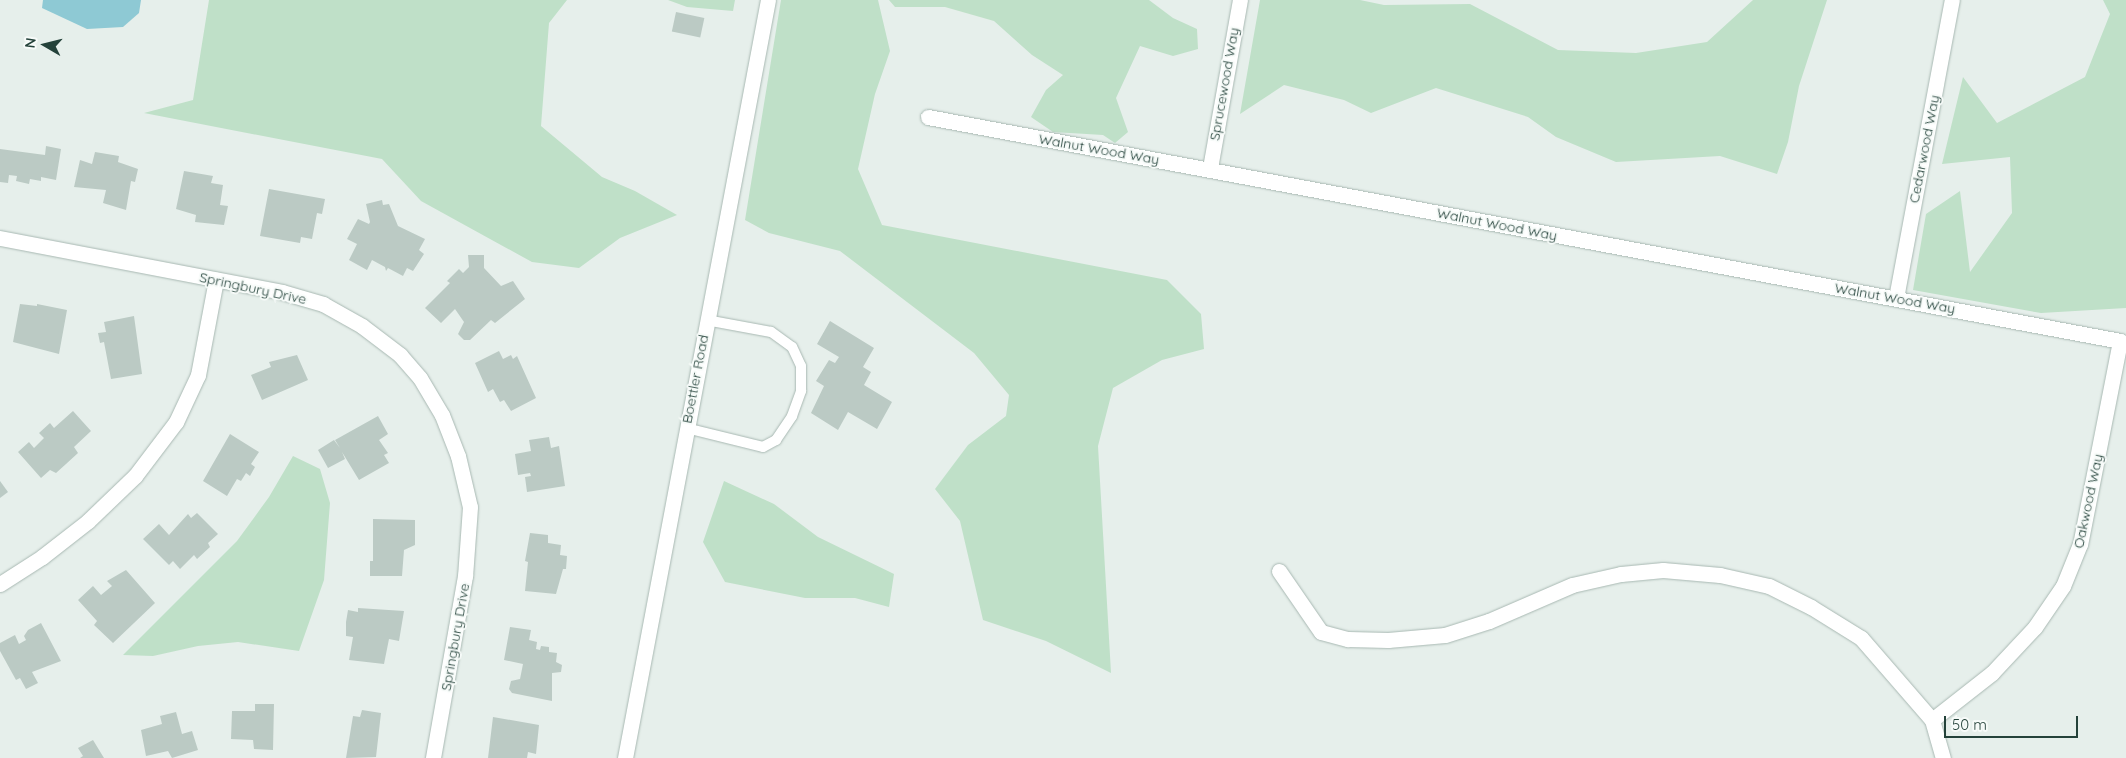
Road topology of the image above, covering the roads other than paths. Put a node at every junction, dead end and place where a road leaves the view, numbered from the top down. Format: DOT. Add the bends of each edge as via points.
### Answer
graph roads {
  1 [pos="768,0"];
  2 [pos="1240,0"];
  3 [pos="1952,0"];
  4 [pos="928,117"];
  5 [pos="1210,168"];
  6 [pos="0,238"];
  7 [pos="216,280"];
  8 [pos="1896,298"];
  9 [pos="706,320"];
  10 [pos="2066,330"];
  11 [pos="686,428"];
  12 [pos="1279,571"];
  13 [pos="0,584"];
  14 [pos="1932,720"];
  15 [pos="433,758"];
  16 [pos="625,758"];
  17 [pos="1943,758"];
  1 -- 9 [label="street, Boettler Road"];
  2 -- 5 [label="street, Sprucewood Way"];
  3 -- 8 [label="street, Cedarwood Way"];
  4 -- 5 [label="street, Walnut Wood Way"];
  5 -- 8 [label="street, Walnut Wood Way"];
  6 -- 7 [label="street, Springbury Drive"];
  7 -- 13 [label="street" via="198,376 176,422 135,476 88,521"];
  7 -- 15 [label="street, Springbury Drive" via="282,292 323,304 362,326 400,355 420,378 442,415 458,456 470,507 465,576"];
  8 -- 10 [label="street, Walnut Wood Way"];
  9 -- 11 [label="street, Boettler Road"];
  9 -- 11 [label="lane" via="771,332 792,347 801,366 801,391 792,416 776,440 763,447"];
  10 -- 14 [label="street, Oakwood Way" via="2120,341 2080,544 2063,586 2035,627 1992,673"];
  11 -- 16 [label="street, Boettler Road"];
  12 -- 14 [label="street" via="1321,632 1348,639 1388,640 1445,634 1490,621 1572,585 1622,574 1663,570 1730,577 1769,586 1861,638"];
  14 -- 17 [label="street"];
}
